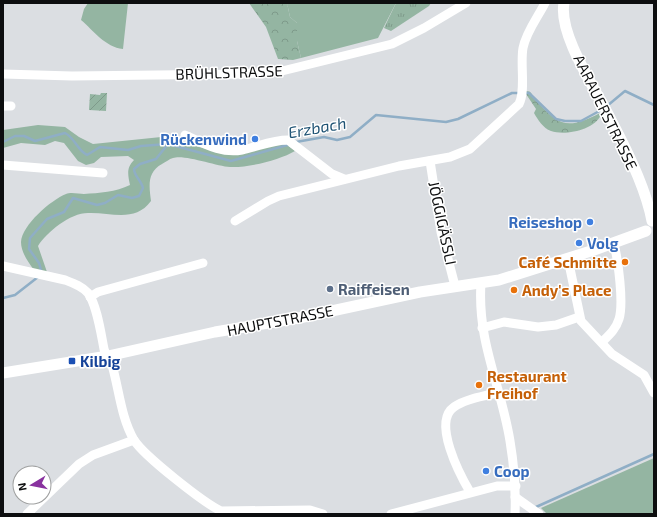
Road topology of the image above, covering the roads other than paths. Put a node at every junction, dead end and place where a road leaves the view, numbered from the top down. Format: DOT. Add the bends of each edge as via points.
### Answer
graph roads {
  1 [pos="466,3"];
  2 [pos="546,3"];
  3 [pos="561,4"];
  4 [pos="3,74"];
  5 [pos="185,135"];
  6 [pos="430,161"];
  7 [pos="3,165"];
  8 [pos="103,173"];
  9 [pos="344,180"];
  10 [pos="235,221"];
  11 [pos="653,221"];
  12 [pos="650,235"];
  13 [pos="614,244"];
  14 [pos="568,259"];
  15 [pos="202,263"];
  16 [pos="3,266"];
  17 [pos="480,283"];
  18 [pos="455,286"];
  19 [pos="90,297"];
  20 [pos="579,317"];
  21 [pos="482,328"];
  22 [pos="602,342"];
  23 [pos="108,356"];
  24 [pos="3,373"];
  25 [pos="498,393"];
  26 [pos="654,393"];
  27 [pos="134,440"];
  28 [pos="516,486"];
  29 [pos="470,492"];
  30 [pos="515,497"];
  31 [pos="29,513"];
  32 [pos="220,513"];
  33 [pos="323,514"];
  34 [pos="391,514"];
  35 [pos="515,514"];
  36 [pos="539,514"];
  1 -- 4 [label="street, BRÜHLSTRASSE" via="392,44 282,71 243,74 72,76"];
  2 -- 6 [label="street" via="523,47 522,98 519,104 470,149"];
  3 -- 11 [label="main road, AARAUERSTRASSE" via="570,39 631,160"];
  5 -- 9 [label="street" via="226,151 288,140 332,174"];
  6 -- 9 [label="street"];
  6 -- 18 [label="street, JÖGGIGÄSSLI" via="441,232"];
  7 -- 8 [label="street"];
  9 -- 10 [label="street" via="268,200"];
  11 -- 12 [label="main road" via="648,224"];
  12 -- 13 [label="main road, HAUPTSTRASSE"];
  13 -- 14 [label="main road, HAUPTSTRASSE"];
  13 -- 22 [label="street" via="620,313 615,327"];
  14 -- 17 [label="main road, HAUPTSTRASSE"];
  14 -- 20 [label="street"];
  15 -- 19 [label="street" via="98,292"];
  16 -- 19 [label="street" via="65,280 81,287"];
  17 -- 18 [label="main road, HAUPTSTRASSE"];
  17 -- 21 [label="street"];
  18 -- 23 [label="main road, HAUPTSTRASSE" via="299,318 215,332"];
  19 -- 23 [label="street" via="104,351"];
  20 -- 21 [label="street" via="556,325 538,327 504,322"];
  20 -- 22 [label="street" via="584,326"];
  21 -- 25 [label="street"];
  22 -- 26 [label="street" via="612,354 644,375"];
  23 -- 24 [label="main road, HAUPTSTRASSE"];
  23 -- 27 [label="street" via="112,362 125,417"];
  25 -- 28 [label="street" via="510,440"];
  25 -- 29 [label="street" via="454,406 445,420 452,455"];
  27 -- 31 [label="street" via="93,455 79,464"];
  27 -- 32 [label="street" via="163,468"];
  28 -- 29 [label="street" via="497,486"];
  28 -- 30 [label="street"];
  29 -- 34 [label="street"];
  30 -- 35 [label="street"];
  30 -- 36 [label="street"];
  32 -- 33 [label="street" via="310,510"];
}
